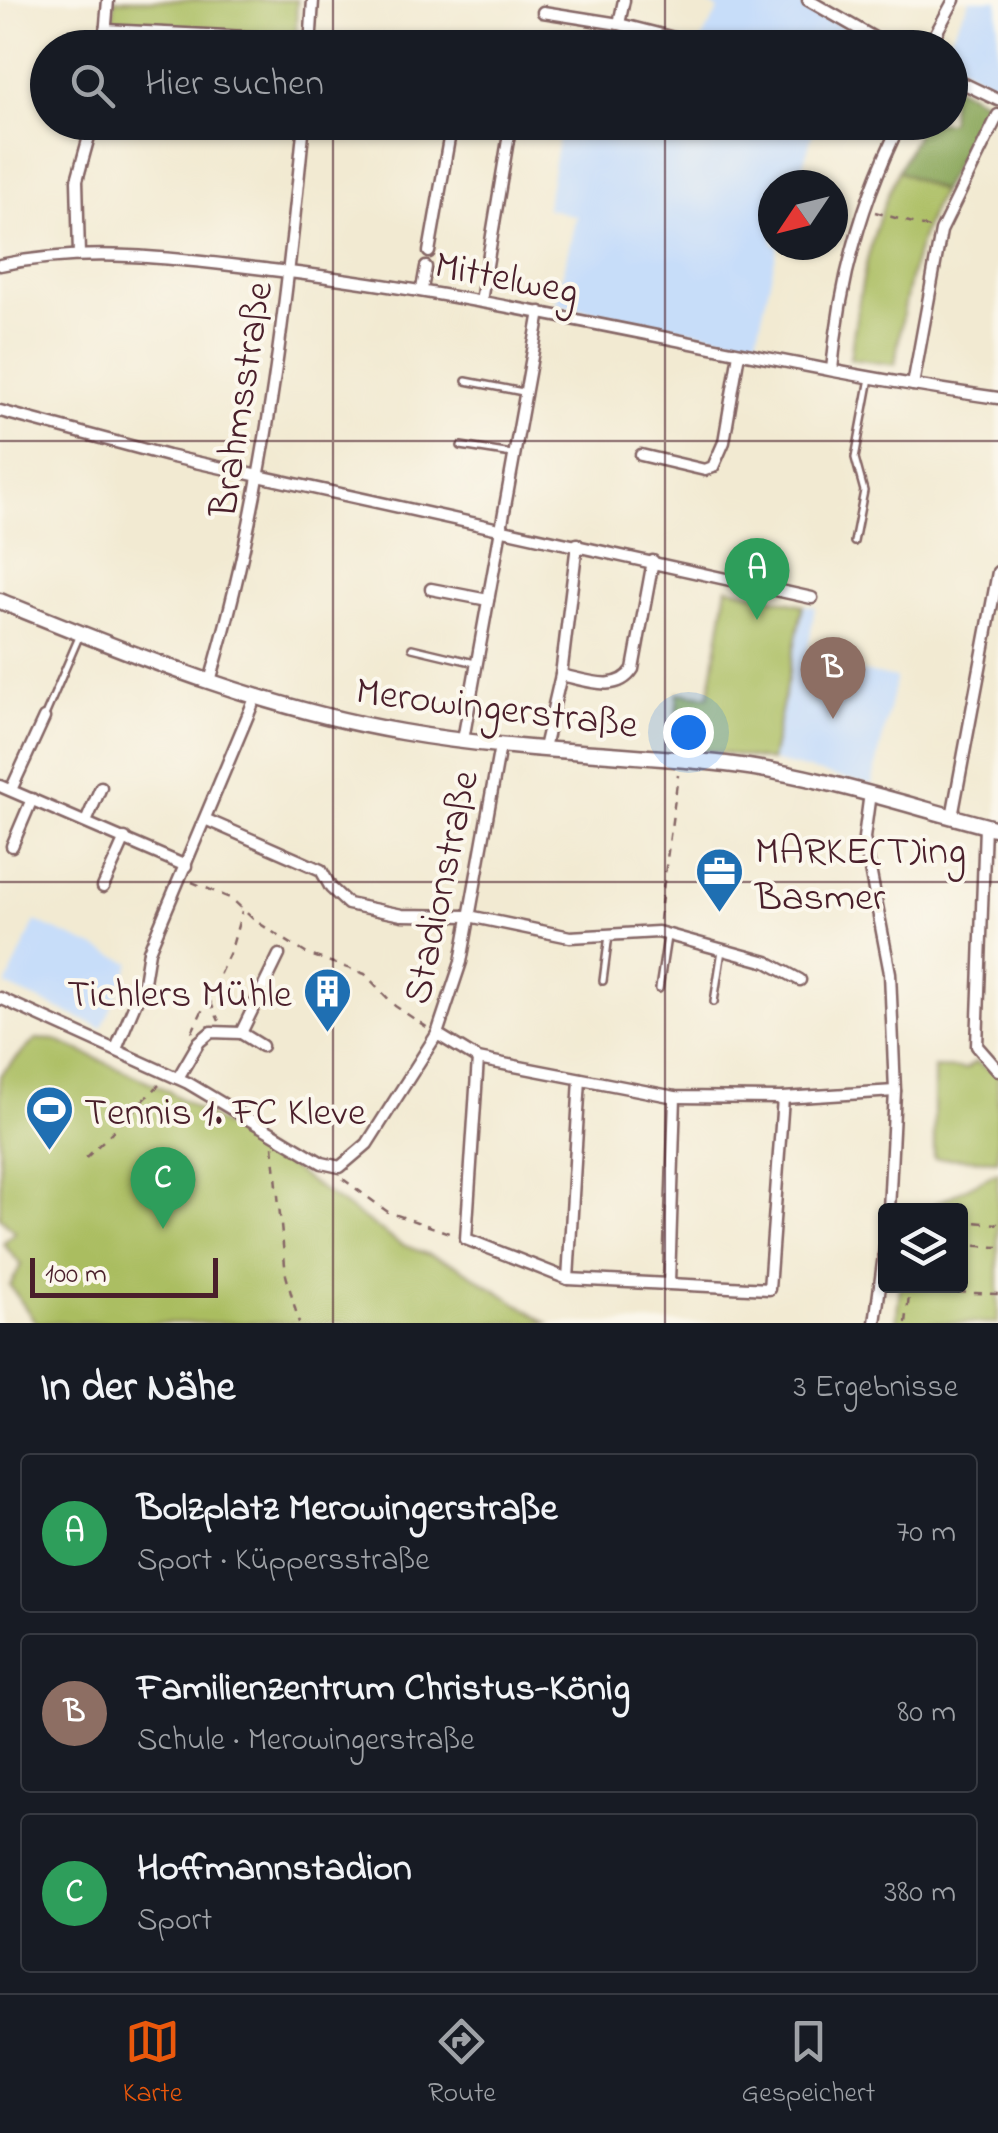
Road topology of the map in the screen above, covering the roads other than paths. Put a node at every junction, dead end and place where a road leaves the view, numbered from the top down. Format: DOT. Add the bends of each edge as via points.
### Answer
graph roads {
  1 [pos="108,0"];
  2 [pos="313,0"];
  3 [pos="624,0"];
  4 [pos="809,0"];
  5 [pos="954,0"];
  6 [pos="542,12"];
  7 [pos="619,24"];
  8 [pos="105,30"];
  9 [pos="311,30"];
  10 [pos="643,30"];
  11 [pos="861,30"];
  12 [pos="938,30"];
  13 [pos="968,86"];
  14 [pos="998,100"];
  15 [pos="998,115"];
  16 [pos="88,140"];
  17 [pos="302,140"];
  18 [pos="449,140"];
  19 [pos="508,140"];
  20 [pos="892,140"];
  21 [pos="429,252"];
  22 [pos="79,255"];
  23 [pos="0,266"];
  24 [pos="426,267"];
  25 [pos="290,272"];
  26 [pos="422,290"];
  27 [pos="481,300"];
  28 [pos="540,312"];
  29 [pos="739,354"];
  30 [pos="832,370"];
  31 [pos="870,377"];
  32 [pos="466,381"];
  33 [pos="913,385"];
  34 [pos="526,392"];
  35 [pos="998,398"];
  36 [pos="0,411"];
  37 [pos="460,446"];
  38 [pos="515,454"];
  39 [pos="641,455"];
  40 [pos="260,473"];
  41 [pos="502,527"];
  42 [pos="854,542"];
  43 [pos="577,544"];
  44 [pos="653,560"];
  45 [pos="998,572"];
  46 [pos="431,589"];
  47 [pos="812,598"];
  48 [pos="488,600"];
  49 [pos="0,601"];
  50 [pos="995,602"];
  51 [pos="80,634"];
  52 [pos="412,648"];
  53 [pos="475,663"];
  54 [pos="561,674"];
  55 [pos="210,681"];
  56 [pos="256,696"];
  57 [pos="44,718"];
  58 [pos="464,740"];
  59 [pos="500,746"];
  60 [pos="544,748"];
  61 [pos="102,787"];
  62 [pos="6,788"];
  63 [pos="870,793"];
  64 [pos="32,799"];
  65 [pos="952,816"];
  66 [pos="207,820"];
  67 [pos="86,822"];
  68 [pos="992,828"];
  69 [pos="126,838"];
  70 [pos="12,846"];
  71 [pos="184,871"];
  72 [pos="103,887"];
  73 [pos="469,916"];
  74 [pos="609,933"];
  75 [pos="662,933"];
  76 [pos="722,950"];
  77 [pos="279,955"];
  78 [pos="800,980"];
  79 [pos="603,981"];
  80 [pos="659,989"];
  81 [pos="0,998"];
  82 [pos="714,1002"];
  83 [pos="241,1034"];
  84 [pos="438,1034"];
  85 [pos="262,1046"];
  86 [pos="116,1049"];
  87 [pos="478,1059"];
  88 [pos="998,1070"];
  89 [pos="174,1076"];
  90 [pos="580,1079"];
  91 [pos="895,1091"];
  92 [pos="675,1096"];
  93 [pos="784,1098"];
  94 [pos="890,1203"];
  95 [pos="568,1279"];
  96 [pos="669,1282"];
  97 [pos="878,1293"];
  98 [pos="874,1323"];
  1 -- 8 [label="street"];
  2 -- 9 [label="street"];
  3 -- 7 [label="street"];
  4 -- 11 [label="street"];
  5 -- 12 [label="street"];
  6 -- 7 [label="street"];
  7 -- 10 [label="street"];
  13 -- 14 [label="street"];
  15 -- 33 [label="street" via="942,231"];
  16 -- 22 [label="street" via="77,180"];
  17 -- 25 [label="street, Brahmsstraße"];
  18 -- 21 [label="street"];
  19 -- 27 [label="street"];
  20 -- 30 [label="street" via="851,250"];
  22 -- 23 [label="street, Mittelweg"];
  22 -- 25 [label="street, Mittelweg"];
  24 -- 26 [label="street"];
  25 -- 26 [label="street, Mittelweg"];
  25 -- 40 [label="street, Brahmsstraße"];
  26 -- 27 [label="street, Mittelweg"];
  27 -- 28 [label="street, Mittelweg"];
  28 -- 29 [label="street, Mittelweg"];
  28 -- 34 [label="street"];
  29 -- 30 [label="street, Mittelweg"];
  29 -- 39 [label="street" via="724,442 713,467"];
  30 -- 31 [label="street, Mittelweg"];
  31 -- 33 [label="street, Mittelweg"];
  31 -- 42 [label="lane" via="855,458 864,491"];
  32 -- 34 [label="lane"];
  33 -- 35 [label="street, Mittelweg"];
  34 -- 38 [label="street"];
  36 -- 40 [label="street"];
  37 -- 38 [label="lane"];
  38 -- 41 [label="street"];
  40 -- 41 [label="street"];
  40 -- 55 [label="street, Brahmsstraße" via="240,582"];
  41 -- 43 [label="street"];
  41 -- 48 [label="street"];
  43 -- 44 [label="street"];
  43 -- 54 [label="street"];
  44 -- 47 [label="street"];
  44 -- 54 [label="street" via="626,680 610,684"];
  45 -- 50 [label="street"];
  46 -- 48 [label="street"];
  48 -- 53 [label="street"];
  49 -- 51 [label="street, Merowingerstraße"];
  50 -- 65 [label="street"];
  51 -- 55 [label="street, Merowingerstraße"];
  51 -- 57 [label="lane"];
  52 -- 53 [label="lane"];
  53 -- 58 [label="street"];
  54 -- 60 [label="street"];
  55 -- 56 [label="street, Merowingerstraße"];
  56 -- 58 [label="street, Merowingerstraße" via="347,721"];
  56 -- 66 [label="street"];
  57 -- 62 [label="street"];
  58 -- 59 [label="street, Merowingerstraße"];
  59 -- 60 [label="street, Merowingerstraße"];
  59 -- 73 [label="street, Stadionstraße"];
  60 -- 63 [label="street, Merowingerstraße" via="728,764"];
  61 -- 67 [label="street"];
  62 -- 64 [label="street"];
  63 -- 65 [label="street, Merowingerstraße"];
  63 -- 91 [label="street" via="864,838 890,973"];
  64 -- 67 [label="street"];
  64 -- 70 [label="street"];
  65 -- 68 [label="street, Merowingerstraße"];
  66 -- 71 [label="street"];
  66 -- 73 [label="street" via="321,870 348,904 402,915"];
  67 -- 69 [label="street"];
  68 -- 88 [label="street" via="977,1046"];
  69 -- 71 [label="street"];
  69 -- 72 [label="street"];
  71 -- 86 [label="street"];
  73 -- 74 [label="street" via="570,937"];
  73 -- 84 [label="street, Stadionstraße"];
  74 -- 75 [label="street"];
  74 -- 79 [label="lane"];
  75 -- 76 [label="street"];
  75 -- 80 [label="lane"];
  76 -- 78 [label="street"];
  76 -- 82 [label="lane"];
  77 -- 83 [label="street"];
  81 -- 86 [label="street"];
  83 -- 85 [label="street"];
  83 -- 89 [label="street" via="223,1030 199,1042"];
  84 -- 87 [label="street"];
  84 -- 89 [label="street, Stadionstraße" via="366,1144 340,1167 322,1163"];
  86 -- 89 [label="street"];
  87 -- 90 [label="street"];
  87 -- 95 [label="street" via="466,1239"];
  90 -- 92 [label="street"];
  90 -- 95 [label="street"];
  91 -- 93 [label="street"];
  91 -- 94 [label="street"];
  92 -- 93 [label="street"];
  92 -- 96 [label="street"];
  93 -- 96 [label="street" via="769,1289"];
  95 -- 96 [label="street"];
  97 -- 98 [label="street"];
}
